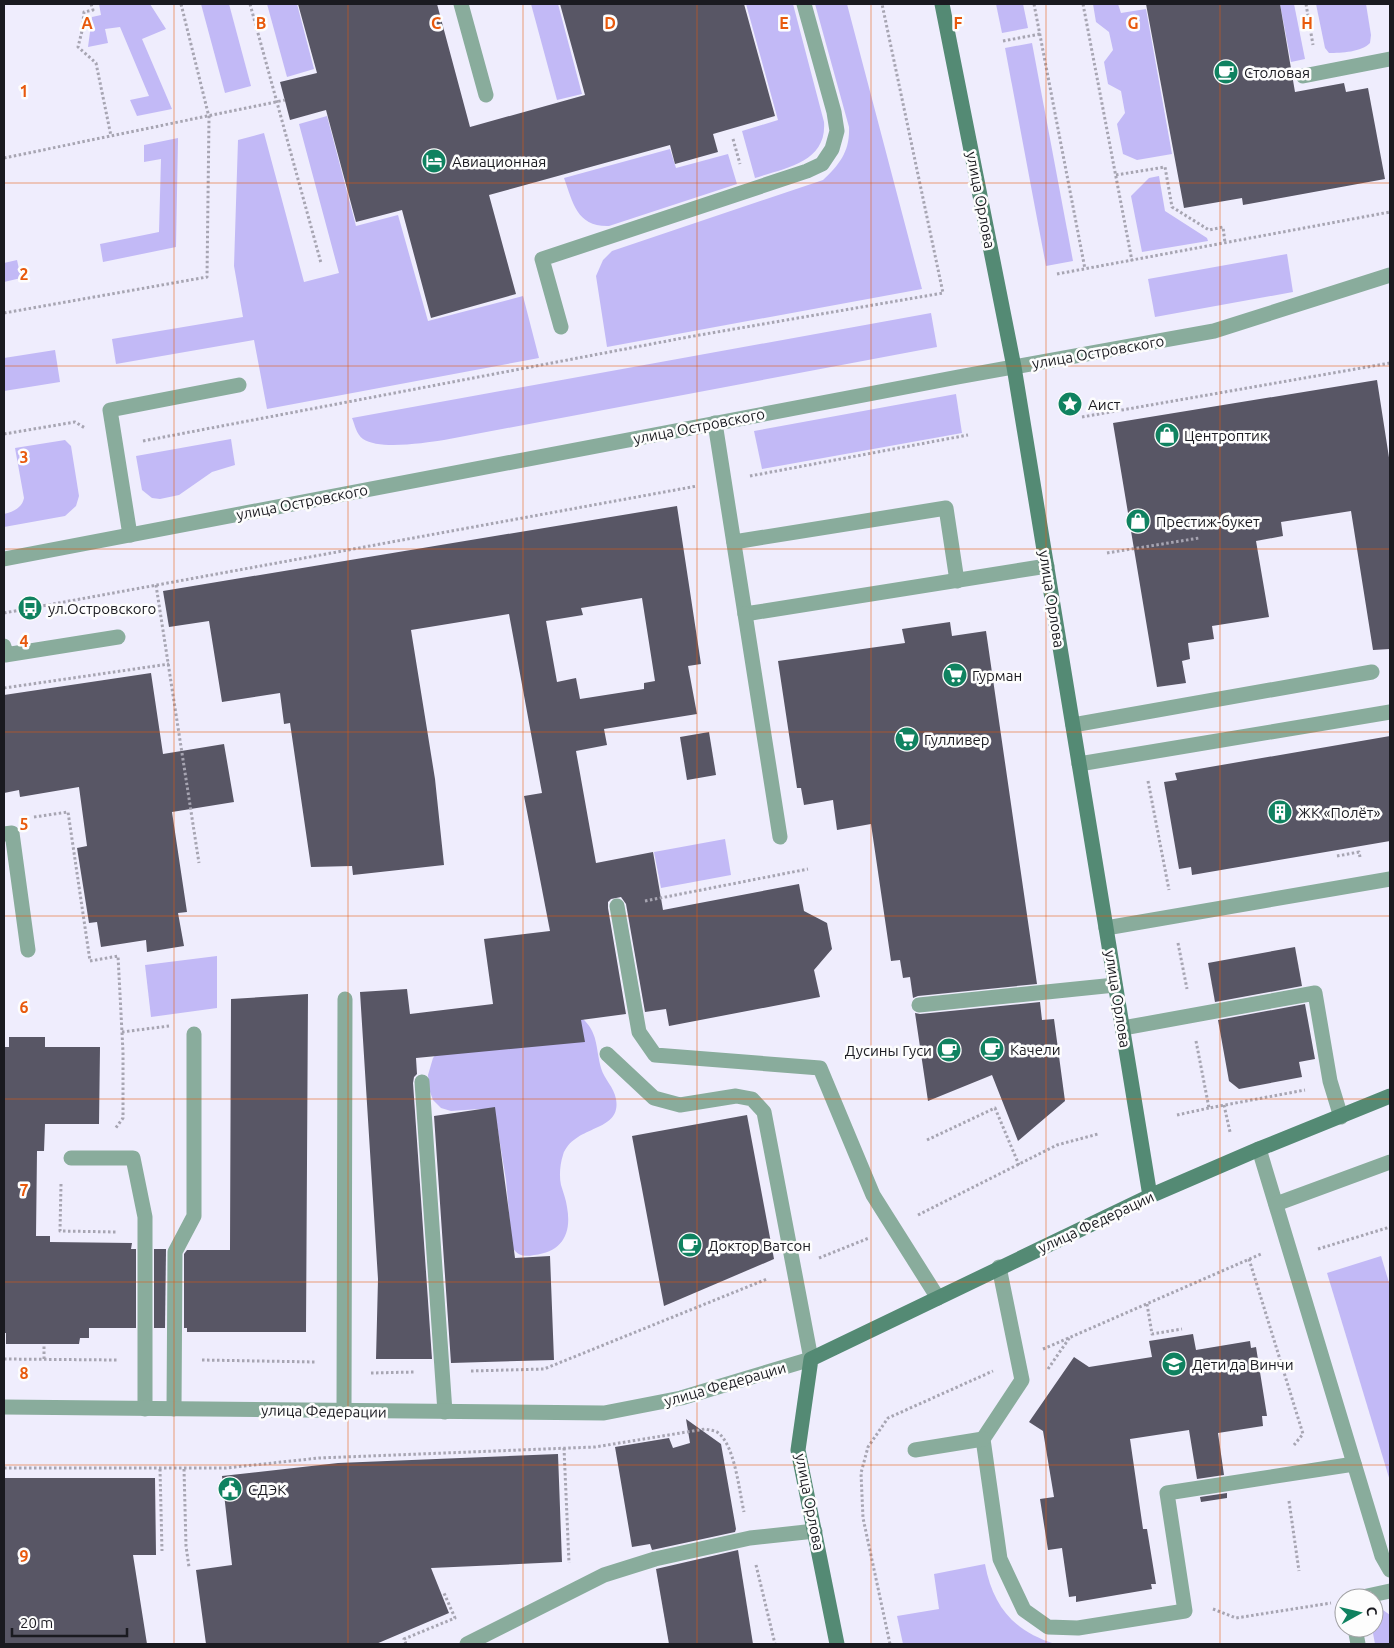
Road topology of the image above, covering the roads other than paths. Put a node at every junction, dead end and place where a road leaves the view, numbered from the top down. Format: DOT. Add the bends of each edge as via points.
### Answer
graph roads {
  1 [pos="462,4"];
  2 [pos="804,4"];
  3 [pos="942,4"];
  4 [pos="1390,59"];
  5 [pos="1311,74"];
  6 [pos="486,95"];
  7 [pos="1390,276"];
  8 [pos="561,327"];
  9 [pos="1014,366"];
  10 [pos="240,385"];
  11 [pos="714,423"];
  12 [pos="130,535"];
  13 [pos="734,542"];
  14 [pos="4,559"];
  15 [pos="1047,566"];
  16 [pos="958,581"];
  17 [pos="745,614"];
  18 [pos="118,637"];
  19 [pos="4,646"];
  20 [pos="1372,672"];
  21 [pos="1390,712"];
  22 [pos="1073,725"];
  23 [pos="1079,764"];
  24 [pos="4,834"];
  25 [pos="780,837"];
  26 [pos="1390,879"];
  27 [pos="617,906"];
  28 [pos="1106,928"];
  29 [pos="28,950"];
  30 [pos="1115,985"];
  31 [pos="345,999"];
  32 [pos="919,1005"];
  33 [pos="1123,1028"];
  34 [pos="194,1034"];
  35 [pos="607,1054"];
  36 [pos="422,1082"];
  37 [pos="1390,1096"];
  38 [pos="1341,1117"];
  39 [pos="1259,1149"];
  40 [pos="71,1158"];
  41 [pos="1390,1162"];
  42 [pos="1150,1196"];
  43 [pos="1276,1204"];
  44 [pos="999,1268"];
  45 [pos="938,1298"];
  46 [pos="811,1359"];
  47 [pos="4,1407"];
  48 [pos="144,1409"];
  49 [pos="174,1409"];
  50 [pos="344,1411"];
  51 [pos="445,1412"];
  52 [pos="983,1439"];
  53 [pos="916,1450"];
  54 [pos="1354,1464"];
  55 [pos="815,1531"];
  56 [pos="1390,1570"];
  57 [pos="467,1644"];
  58 [pos="837,1644"];
  1 -- 6 [label="street"];
  2 -- 8 [label="street" via="837,131 832,149 822,164 542,259"];
  3 -- 9 [label="street, улица Орлова"];
  4 -- 5 [label="street"];
  7 -- 9 [label="street, улица Островского" via="1214,331"];
  9 -- 11 [label="street, улица Островского"];
  9 -- 15 [label="street, улица Орлова"];
  10 -- 12 [label="street" via="110,410"];
  11 -- 12 [label="street, улица Островского"];
  11 -- 13 [label="street"];
  12 -- 14 [label="street, улица Островского"];
  13 -- 16 [label="street" via="946,508"];
  13 -- 17 [label="street"];
  15 -- 16 [label="street"];
  15 -- 22 [label="street, улица Орлова"];
  16 -- 17 [label="street"];
  17 -- 25 [label="street"];
  18 -- 19 [label="street" via="5,655"];
  20 -- 22 [label="street"];
  21 -- 23 [label="street"];
  22 -- 23 [label="street, улица Орлова"];
  23 -- 28 [label="street, улица Орлова"];
  24 -- 29 [label="street" via="12,833"];
  26 -- 28 [label="street"];
  27 -- 45 [label="street" via="639,1032 655,1055 820,1068 872,1195"];
  28 -- 30 [label="street, улица Орлова"];
  30 -- 32 [label="street"];
  30 -- 33 [label="street, улица Орлова"];
  31 -- 50 [label="street"];
  33 -- 38 [label="street" via="1315,993 1330,1081"];
  33 -- 42 [label="street, улица Орлова"];
  34 -- 49 [label="street" via="194,1216 175,1252"];
  35 -- 46 [label="street" via="654,1098 680,1105 736,1096 752,1099 764,1112"];
  36 -- 51 [label="street"];
  37 -- 38 [label="street, улица Федерации"];
  38 -- 39 [label="street, улица Федерации"];
  39 -- 42 [label="street, улица Федерации"];
  39 -- 43 [label="street"];
  40 -- 48 [label="street" via="133,1158 145,1217"];
  41 -- 43 [label="street"];
  42 -- 44 [label="street, улица Федерации"];
  43 -- 54 [label="street"];
  44 -- 45 [label="street, улица Федерации"];
  44 -- 52 [label="street" via="1022,1380"];
  45 -- 46 [label="street, улица Федерации"];
  46 -- 51 [label="street, улица Федерации" via="681,1398 604,1413"];
  46 -- 55 [label="street, улица Орлова" via="798,1450"];
  47 -- 48 [label="street, улица Федерации"];
  48 -- 49 [label="street, улица Федерации"];
  49 -- 50 [label="street, улица Федерации"];
  50 -- 51 [label="street, улица Федерации"];
  52 -- 53 [label="street"];
  52 -- 54 [label="street" via="1000,1559 1024,1610 1048,1627 1078,1628 1185,1611 1167,1493"];
  54 -- 56 [label="street" via="1382,1556"];
  55 -- 57 [label="street" via="750,1538 655,1559 604,1576"];
  55 -- 58 [label="street, улица Орлова"];
}
